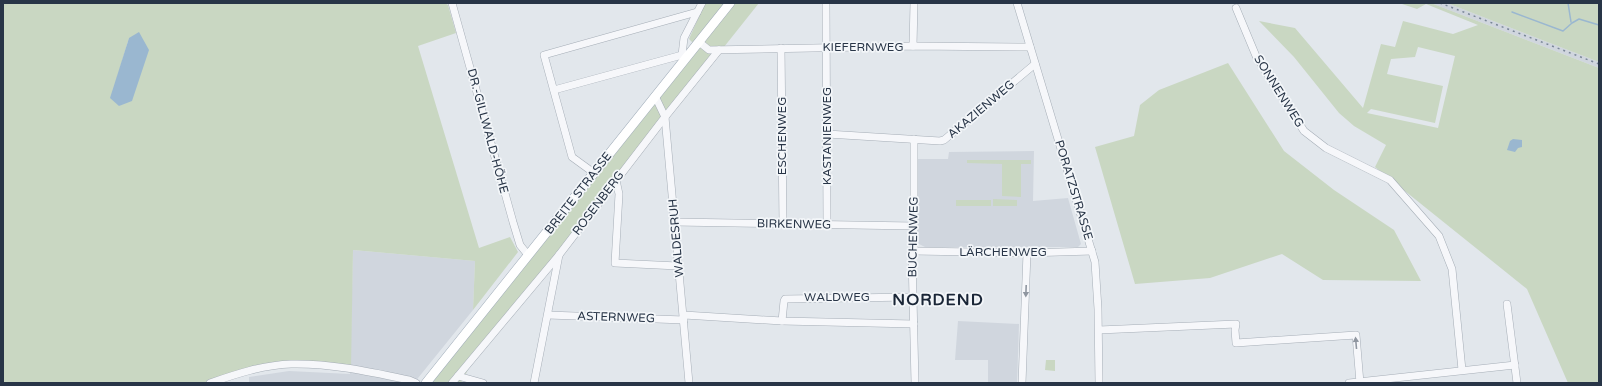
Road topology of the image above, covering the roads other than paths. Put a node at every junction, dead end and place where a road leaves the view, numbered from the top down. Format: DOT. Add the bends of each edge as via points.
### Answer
graph roads {
  1 [pos="452,3"];
  2 [pos="702,3"];
  3 [pos="730,3"];
  4 [pos="826,3"];
  5 [pos="914,3"];
  6 [pos="1017,3"];
  7 [pos="1236,8"];
  8 [pos="697,12"];
  9 [pos="699,42"];
  10 [pos="913,46"];
  11 [pos="826,47"];
  12 [pos="1030,47"];
  13 [pos="781,48"];
  14 [pos="719,50"];
  15 [pos="684,57"];
  16 [pos="1036,64"];
  17 [pos="554,90"];
  18 [pos="655,96"];
  19 [pos="665,117"];
  20 [pos="827,134"];
  21 [pos="914,139"];
  22 [pos="594,173"];
  23 [pos="616,180"];
  24 [pos="675,222"];
  25 [pos="783,224"];
  26 [pos="827,224"];
  27 [pos="914,226"];
  28 [pos="914,251"];
  29 [pos="1092,251"];
  30 [pos="1027,252"];
  31 [pos="528,255"];
  32 [pos="559,255"];
  33 [pos="678,266"];
  34 [pos="912,297"];
  35 [pos="1508,304"];
  36 [pos="548,315"];
  37 [pos="684,318"];
  38 [pos="782,321"];
  39 [pos="914,324"];
  40 [pos="1099,330"];
  41 [pos="1515,365"];
  42 [pos="1462,370"];
  43 [pos="458,376"];
  44 [pos="1360,382"];
  45 [pos="210,383"];
  46 [pos="416,383"];
  47 [pos="426,383"];
  48 [pos="452,383"];
  49 [pos="483,383"];
  50 [pos="534,383"];
  51 [pos="689,383"];
  52 [pos="915,383"];
  53 [pos="1022,383"];
  54 [pos="1099,383"];
  55 [pos="1348,383"];
  56 [pos="1517,383"];
  1 -- 31 [label="street, DR.-GILLWALD-HÖHE" via="515,230 520,245"];
  2 -- 8 [label="street"];
  3 -- 9 [label="main road, BREITE STRASSE"];
  4 -- 11 [label="street, KASTANIENWEG"];
  5 -- 10 [label="street"];
  6 -- 12 [label="street, PORATZSTRASSE"];
  7 -- 42 [label="street, SONNENWEG" via="1256,56 1304,131 1326,148 1390,180 1438,236 1452,269"];
  8 -- 15 [label="street" via="684,38"];
  8 -- 17 [label="street" via="544,55"];
  9 -- 14 [label="street, KIEFERNWEG" via="709,50"];
  9 -- 15 [label="main road, BREITE STRASSE"];
  10 -- 11 [label="street, KIEFERNWEG"];
  10 -- 12 [label="street, KIEFERNWEG"];
  11 -- 13 [label="street, KIEFERNWEG"];
  11 -- 20 [label="street, KASTANIENWEG"];
  12 -- 16 [label="street, PORATZSTRASSE"];
  13 -- 14 [label="street, KIEFERNWEG"];
  13 -- 25 [label="street, ESCHENWEG"];
  14 -- 19 [label="street, ROSENBERG"];
  15 -- 17 [label="street"];
  15 -- 18 [label="main road, BREITE STRASSE"];
  16 -- 21 [label="street, AKAZIENWEG" via="944,140"];
  16 -- 29 [label="street, PORATZSTRASSE"];
  17 -- 22 [label="street" via="572,157"];
  18 -- 19 [label="street, WALDESRUH"];
  18 -- 22 [label="main road, BREITE STRASSE"];
  19 -- 23 [label="street, ROSENBERG"];
  19 -- 24 [label="street, WALDESRUH"];
  20 -- 21 [label="street, AKAZIENWEG"];
  20 -- 26 [label="street, KASTANIENWEG"];
  21 -- 27 [label="street, BUCHENWEG"];
  22 -- 31 [label="main road, BREITE STRASSE"];
  23 -- 32 [label="street, ROSENBERG"];
  23 -- 33 [label="street" via="619,194 615,263"];
  24 -- 25 [label="street, BIRKENWEG"];
  24 -- 33 [label="street, WALDESRUH"];
  25 -- 26 [label="street, BIRKENWEG"];
  26 -- 27 [label="street, BIRKENWEG"];
  27 -- 28 [label="street, BUCHENWEG"];
  28 -- 30 [label="street, LÄRCHENWEG"];
  28 -- 34 [label="street, BUCHENWEG"];
  29 -- 30 [label="street, LÄRCHENWEG"];
  29 -- 40 [label="street, PORATZSTRASSE" via="1097,273"];
  30 -- 53 [label="street, one-way"];
  31 -- 47 [label="main road, BREITE STRASSE"];
  32 -- 36 [label="street, ROSENBERG"];
  32 -- 43 [label="street"];
  33 -- 37 [label="street, WALDESRUH"];
  34 -- 38 [label="street, WALDWEG" via="785,299"];
  34 -- 39 [label="street, BUCHENWEG"];
  35 -- 41 [label="street"];
  36 -- 37 [label="street, ASTERNWEG"];
  36 -- 50 [label="street, ROSENBERG"];
  37 -- 38 [label="street, WALDWEG"];
  37 -- 51 [label="street, WALDESRUH"];
  38 -- 39 [label="street, WALDWEG"];
  39 -- 52 [label="street, BUCHENWEG"];
  44 -- 40 [label="street, one-way" via="1356,335 1236,343 1236,324"];
  40 -- 54 [label="street, PORATZSTRASSE"];
  41 -- 42 [label="street"];
  41 -- 56 [label="street"];
  42 -- 44 [label="street"];
  43 -- 48 [label="street"];
  43 -- 49 [label="street"];
  44 -- 55 [label="street"];
  45 -- 46 [label="street" via="235,374 290,364 366,371"];
}
